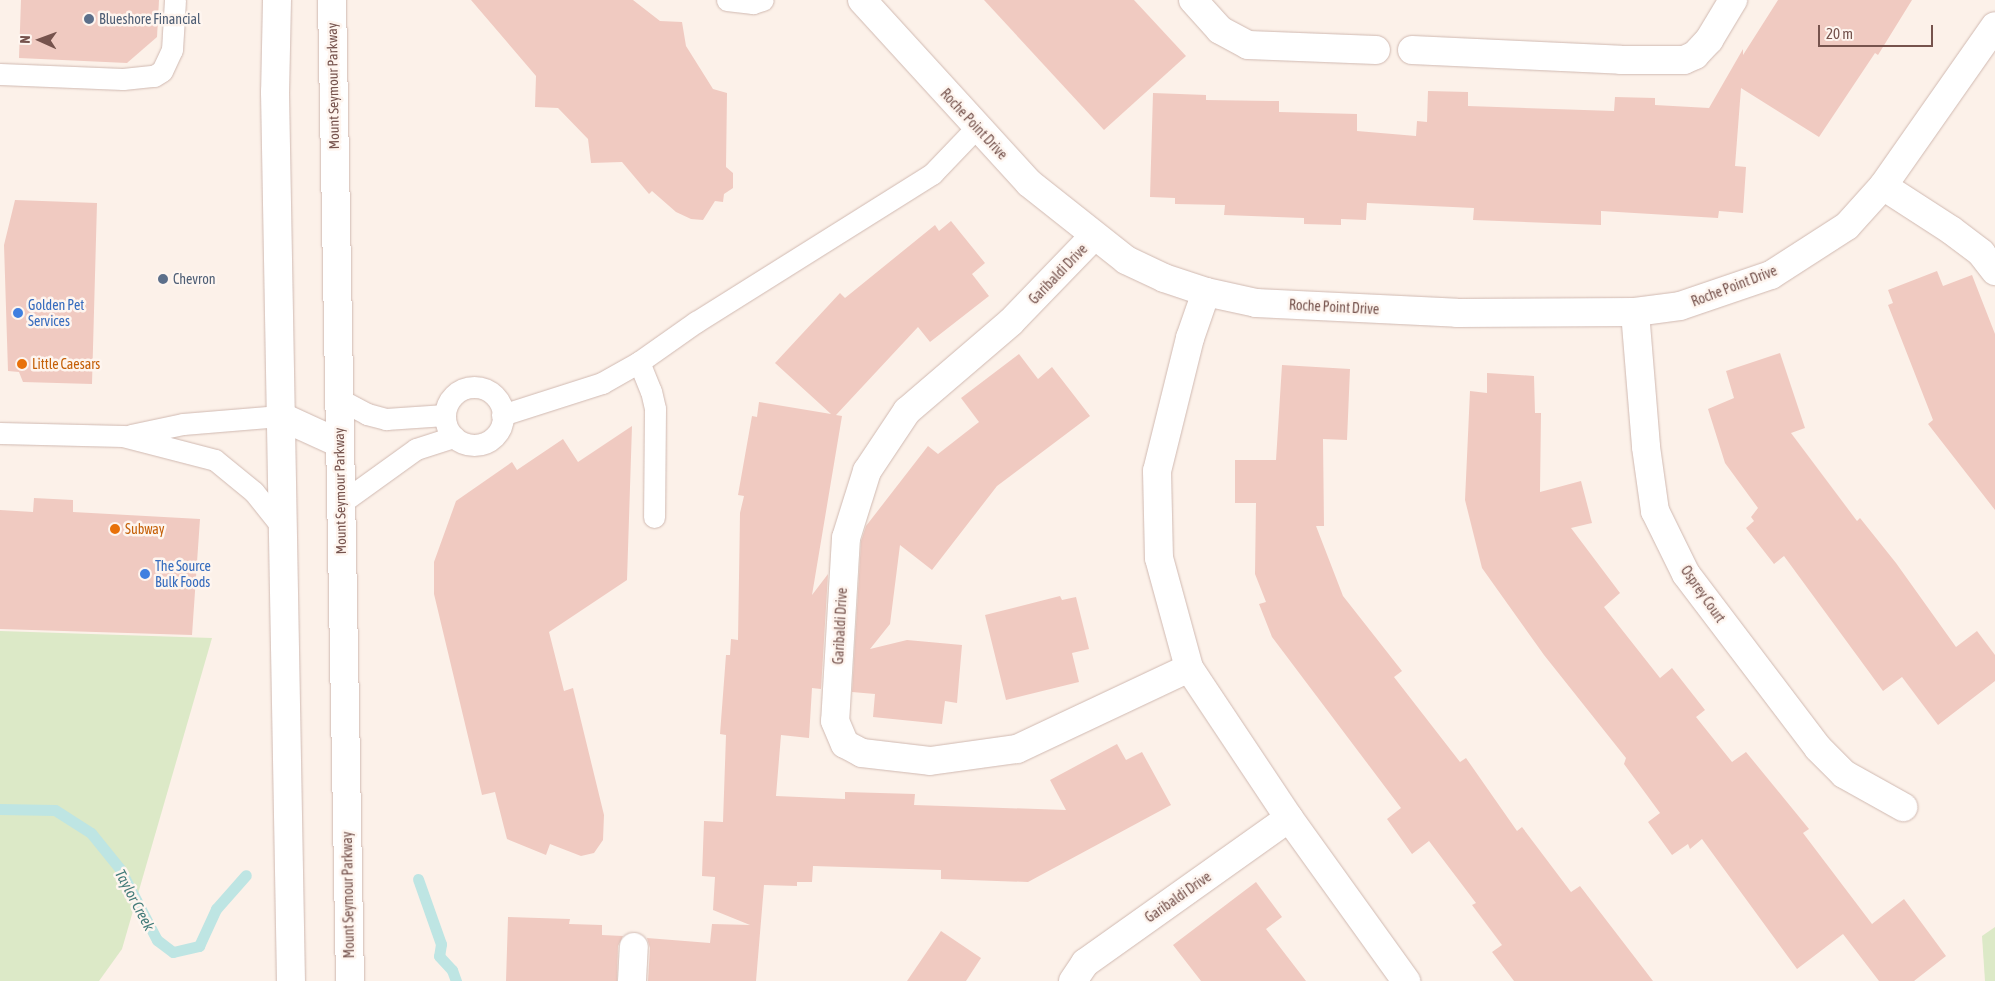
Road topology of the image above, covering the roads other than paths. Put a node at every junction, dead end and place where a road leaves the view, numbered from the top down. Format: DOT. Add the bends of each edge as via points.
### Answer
graph roads {
  1 [pos="175,0"];
  2 [pos="277,0"];
  3 [pos="332,0"];
  4 [pos="726,0"];
  5 [pos="763,0"];
  6 [pos="862,0"];
  7 [pos="1193,0"];
  8 [pos="1733,0"];
  9 [pos="1995,26"];
  10 [pos="1376,50"];
  11 [pos="1412,50"];
  12 [pos="0,74"];
  13 [pos="977,127"];
  14 [pos="1883,186"];
  15 [pos="1093,237"];
  16 [pos="1995,271"];
  17 [pos="1206,292"];
  18 [pos="1635,312"];
  19 [pos="639,362"];
  20 [pos="339,399"];
  21 [pos="445,415"];
  22 [pos="502,415"];
  23 [pos="280,416"];
  24 [pos="0,433"];
  25 [pos="123,436"];
  26 [pos="454,437"];
  27 [pos="340,443"];
  28 [pos="341,503"];
  29 [pos="654,517"];
  30 [pos="282,527"];
  31 [pos="1189,668"];
  32 [pos="1903,807"];
  33 [pos="1289,818"];
  34 [pos="634,947"];
  35 [pos="291,981"];
  36 [pos="350,981"];
  37 [pos="632,981"];
  38 [pos="1072,981"];
  39 [pos="1406,981"];
  1 -- 12 [label="lane" via="172,50 162,71 154,76 123,79"];
  2 -- 23 [label="street"];
  3 -- 20 [label="street, Mount Seymour Parkway"];
  4 -- 5 [label="lane" via="753,3"];
  6 -- 13 [label="street, Roche Point Drive"];
  7 -- 10 [label="street" via="1220,30 1248,44"];
  8 -- 11 [label="street" via="1709,40 1695,55 1684,60"];
  9 -- 14 [label="street, Roche Point Drive"];
  13 -- 15 [label="street, Roche Point Drive" via="1029,183"];
  13 -- 19 [label="lane" via="932,174 696,322"];
  14 -- 16 [label="street" via="1951,230 1981,253"];
  14 -- 18 [label="street, Roche Point Drive" via="1847,226 1771,275 1680,306"];
  15 -- 17 [label="street, Roche Point Drive" via="1126,260 1164,278"];
  15 -- 31 [label="street, Garibaldi Drive" via="1011,322 907,411 867,472 846,538 835,720 845,744 862,753 930,760 1017,748"];
  17 -- 18 [label="street, Roche Point Drive" via="1256,303 1354,309 1457,313"];
  17 -- 31 [label="street" via="1180,374 1157,471 1159,558"];
  18 -- 32 [label="street, Osprey Court" via="1645,438 1655,511 1686,574 1818,748 1844,774"];
  19 -- 22 [label="lane" via="602,383"];
  19 -- 29 [label="lane" via="651,391 656,419"];
  20 -- 21 [label="lane" via="367,414 386,419"];
  20 -- 27 [label="street, Mount Seymour Parkway"];
  21 -- 22 [label="lane" via="454,394 475,387 495,396"];
  21 -- 26 [label="lane" via="447,427"];
  22 -- 26 [label="lane" via="502,425 488,441 464,443"];
  23 -- 25 [label="lane" via="183,424"];
  23 -- 27 [label="street"];
  23 -- 30 [label="street"];
  24 -- 25 [label="lane"];
  25 -- 30 [label="lane" via="215,460 254,492"];
  26 -- 28 [label="lane" via="416,450"];
  27 -- 28 [label="street, Mount Seymour Parkway"];
  28 -- 36 [label="street, Mount Seymour Parkway"];
  30 -- 35 [label="street"];
  31 -- 33 [label="street"];
  33 -- 38 [label="street, Garibaldi Drive" via="1085,963"];
  33 -- 39 [label="street"];
  34 -- 37 [label="street"];
}
